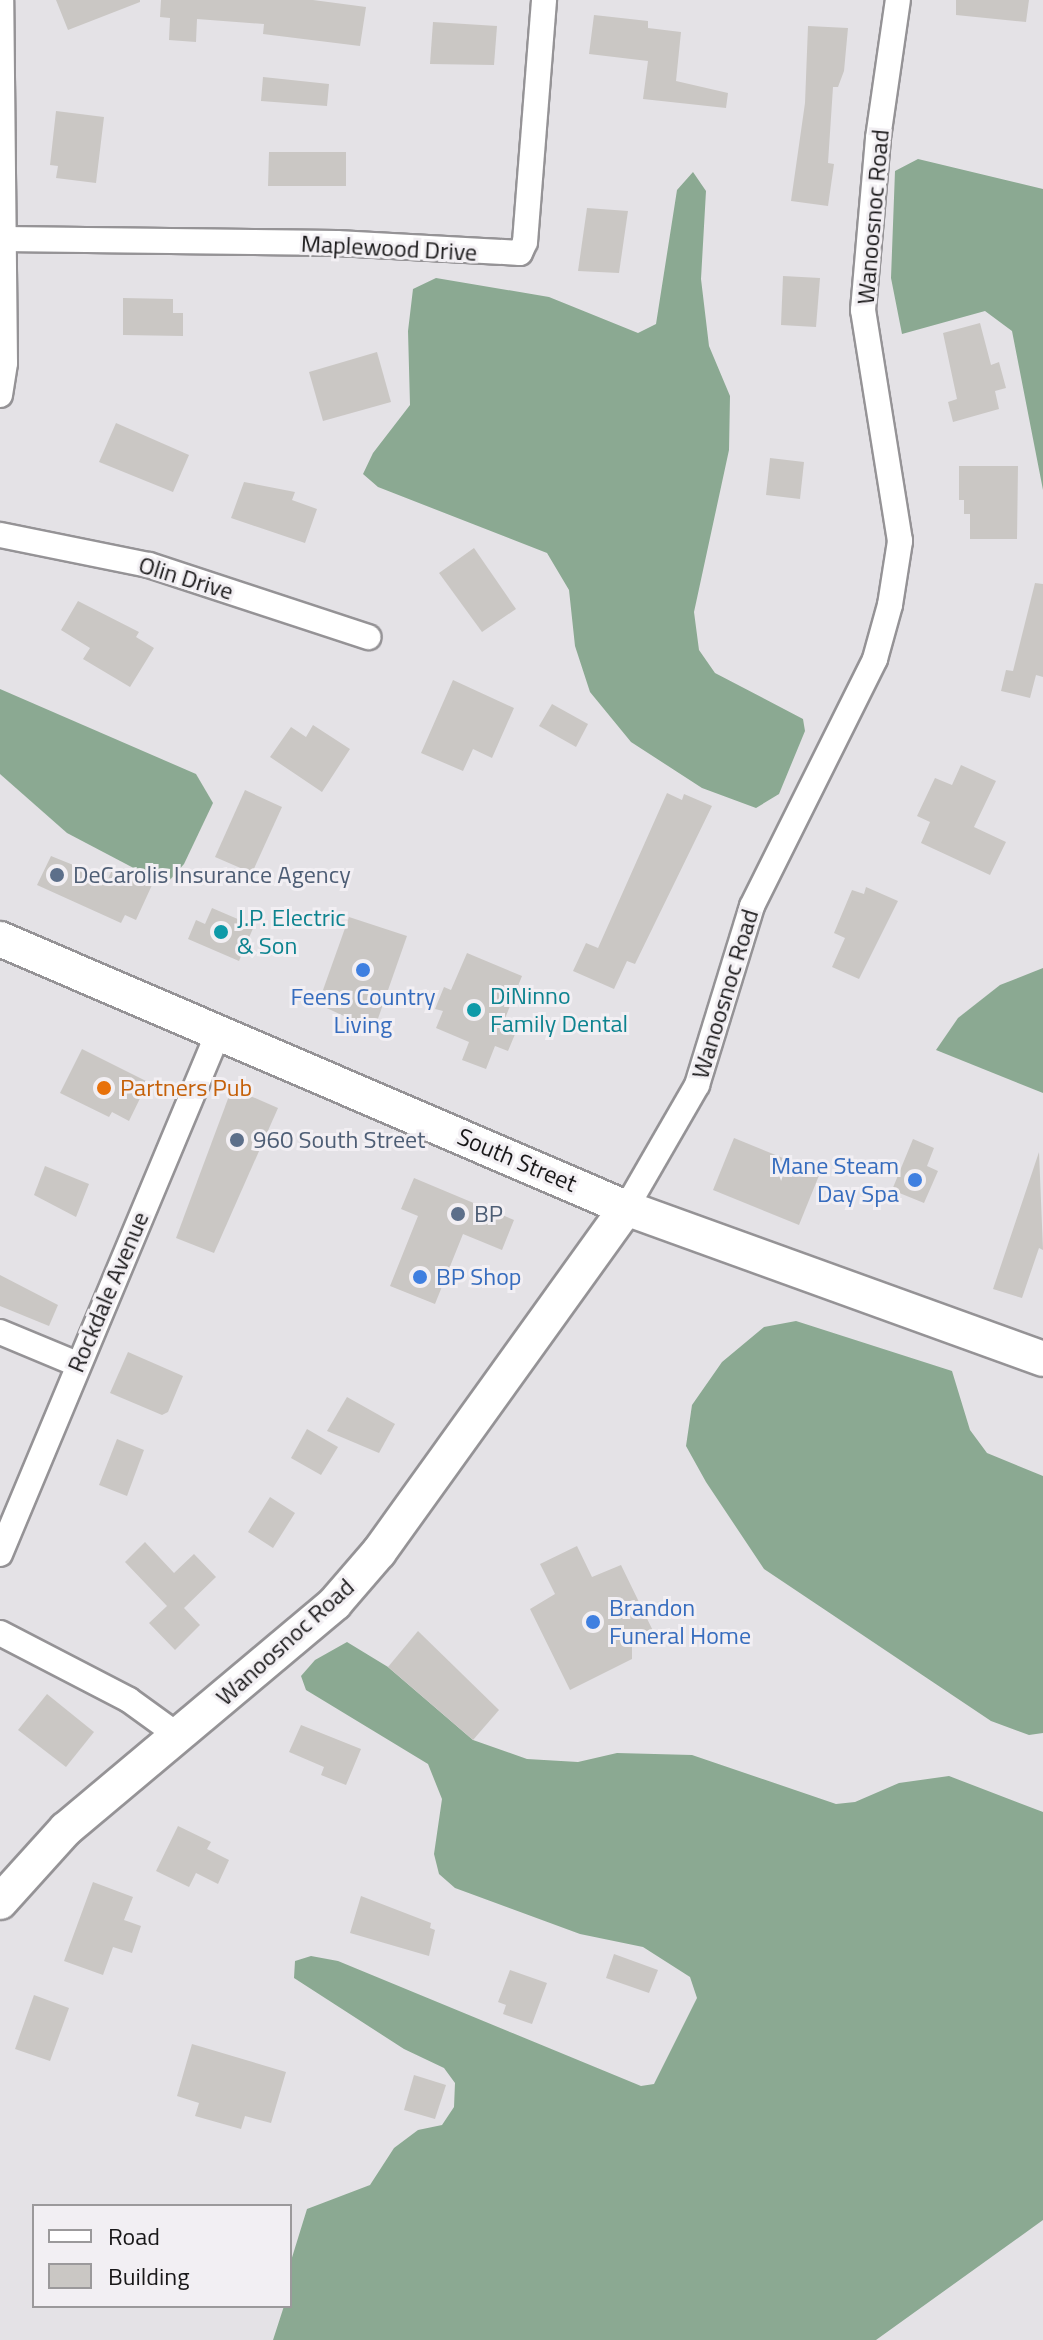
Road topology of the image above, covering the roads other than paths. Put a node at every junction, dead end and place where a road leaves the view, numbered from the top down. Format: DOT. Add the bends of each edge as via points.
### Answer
graph roads {
  1 [pos="1,0"];
  2 [pos="544,0"];
  3 [pos="898,0"];
  4 [pos="3,239"];
  5 [pos="0,395"];
  6 [pos="0,535"];
  7 [pos="368,637"];
  8 [pos="0,939"];
  9 [pos="219,1031"];
  10 [pos="626,1208"];
  11 [pos="0,1332"];
  12 [pos="1043,1359"];
  13 [pos="77,1364"];
  14 [pos="0,1554"];
  15 [pos="0,1633"];
  16 [pos="176,1734"];
  17 [pos="0,1902"];
  1 -- 4 [label="street"];
  2 -- 4 [label="street, Maplewood Drive" via="520,253 337,243"];
  3 -- 10 [label="street, Wanoosnoc Road" via="878,138 863,310 900,541 890,605 875,659 752,906 697,1085"];
  4 -- 5 [label="street" via="5,363"];
  6 -- 7 [label="street, Olin Drive" via="149,565"];
  8 -- 9 [label="main road, South Street"];
  9 -- 10 [label="main road, South Street"];
  9 -- 13 [label="street, Rockdale Avenue"];
  10 -- 12 [label="main road, South Street"];
  10 -- 16 [label="main road, Wanoosnoc Road" via="379,1552 271,1661"];
  11 -- 13 [label="street"];
  13 -- 14 [label="street, Rockdale Avenue"];
  15 -- 16 [label="street" via="129,1700"];
  16 -- 17 [label="main road, Wanoosnoc Road" via="66,1829"];
}
